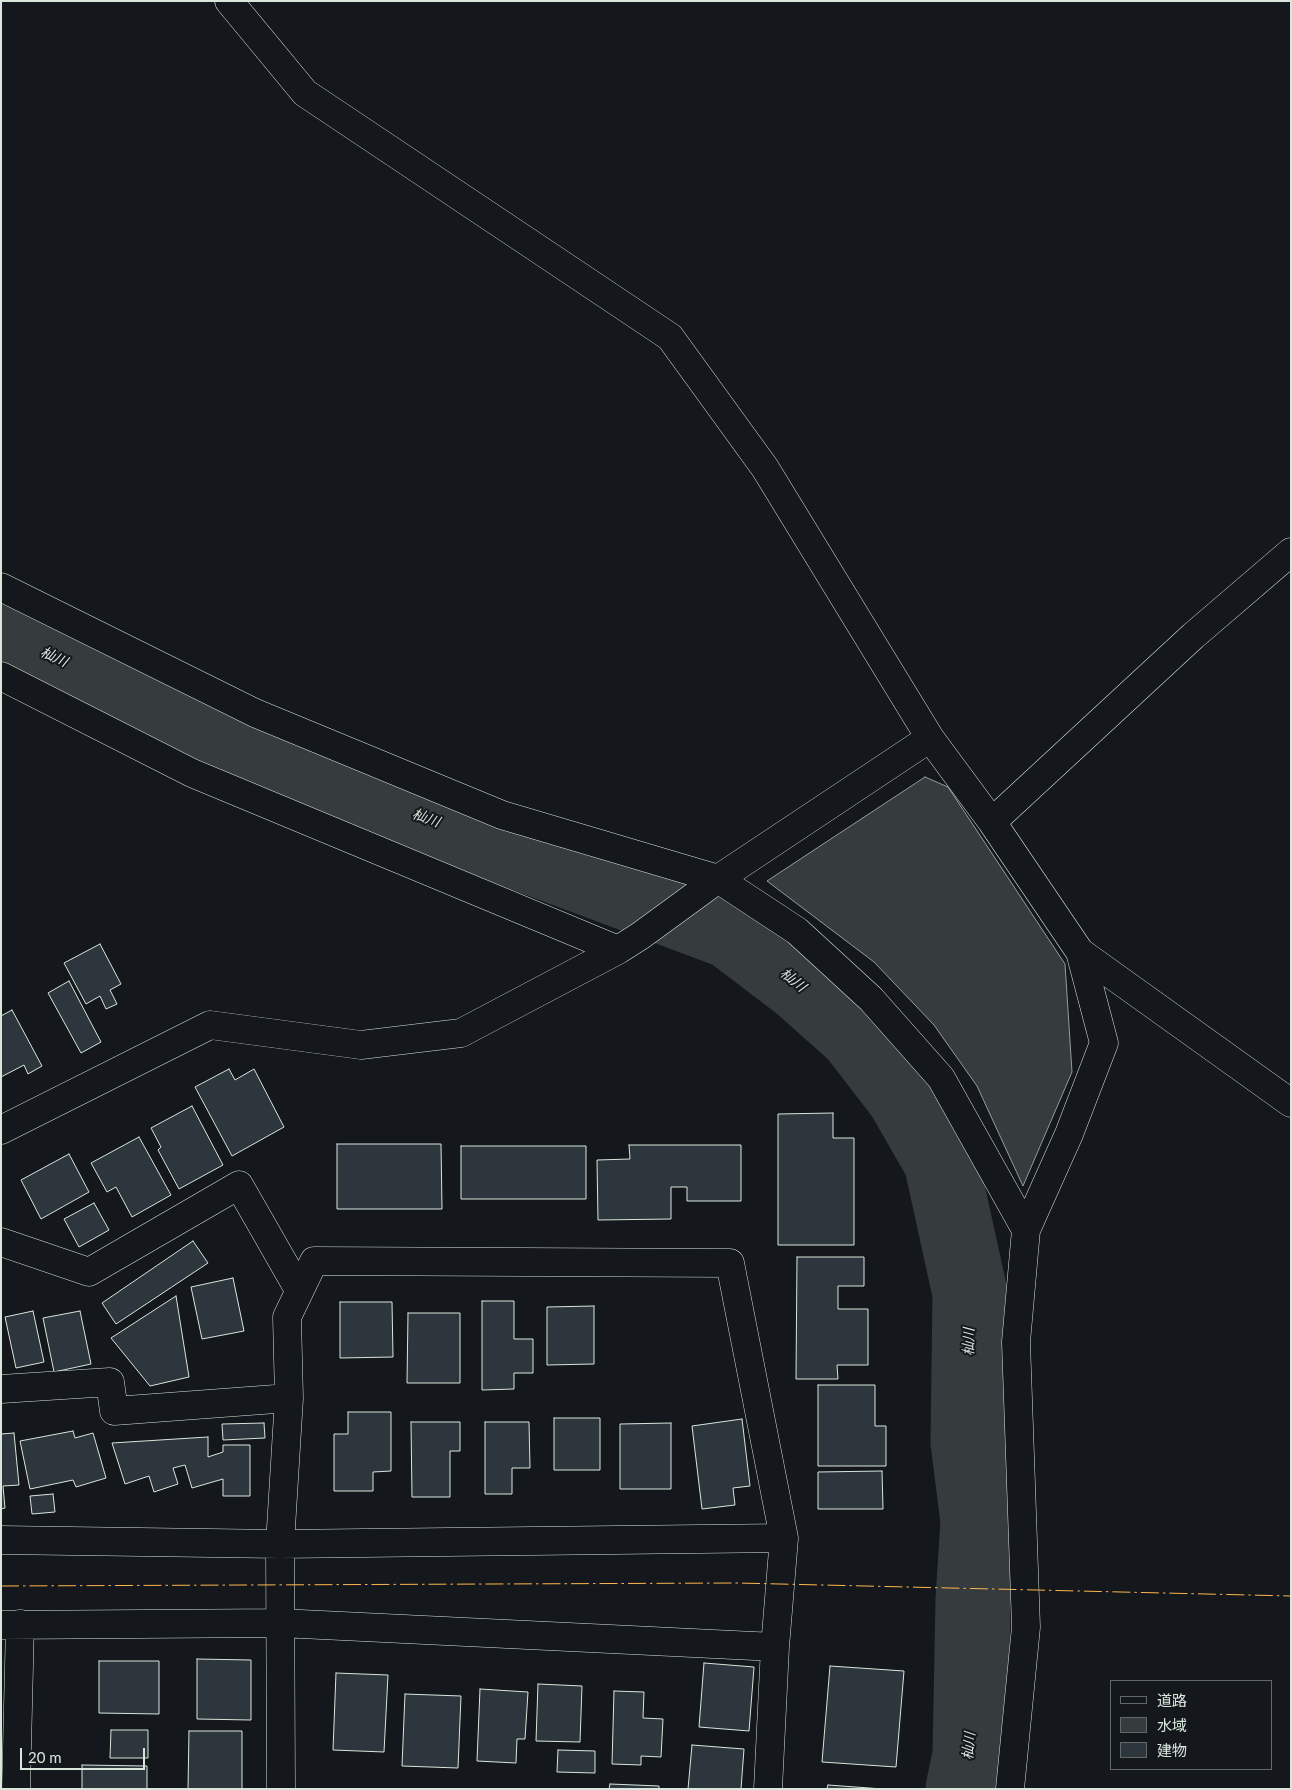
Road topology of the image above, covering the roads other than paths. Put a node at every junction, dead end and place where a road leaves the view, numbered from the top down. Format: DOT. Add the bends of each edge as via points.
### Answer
graph roads {
  1 [pos="229,1"];
  2 [pos="1291,552"];
  3 [pos="1,587"];
  4 [pos="1,676"];
  5 [pos="930,738"];
  6 [pos="992,822"];
  7 [pos="718,878"];
  8 [pos="629,943"];
  9 [pos="1080,952"];
  10 [pos="1291,1103"];
  11 [pos="1,1130"];
  12 [pos="1026,1230"];
  13 [pos="1,1242"];
  14 [pos="299,1290"];
  15 [pos="1,1389"];
  16 [pos="289,1398"];
  17 [pos="784,1538"];
  18 [pos="1,1540"];
  19 [pos="280,1544"];
  20 [pos="280,1623"];
  21 [pos="11,1624"];
  22 [pos="775,1647"];
  23 [pos="16,1789"];
  24 [pos="281,1789"];
  25 [pos="768,1789"];
  26 [pos="1010,1789"];
  1 -- 5 [label="street" via="305,92 670,337 765,468"];
  2 -- 6 [label="street" via="1193,636"];
  3 -- 7 [label="street" via="255,713 502,815"];
  4 -- 8 [label="street" via="192,773"];
  5 -- 6 [label="street"];
  5 -- 7 [label="street"];
  6 -- 9 [label="street"];
  7 -- 8 [label="street"];
  7 -- 12 [label="street" via="797,931 872,999 941,1078"];
  8 -- 11 [label="street" via="461,1033 361,1044 210,1025"];
  9 -- 10 [label="street"];
  9 -- 12 [label="street" via="1104,1044 1069,1134"];
  12 -- 26 [label="street" via="1016,1342 1026,1627"];
  13 -- 14 [label="street" via="89,1272 239,1185"];
  14 -- 16 [label="street" via="287,1317"];
  14 -- 17 [label="street" via="314,1260 730,1263"];
  15 -- 16 [label="street" via="110,1382 114,1411"];
  16 -- 19 [label="street"];
  17 -- 19 [label="street"];
  17 -- 22 [label="street"];
  18 -- 19 [label="street"];
  19 -- 20 [label="street"];
  20 -- 21 [label="street"];
  20 -- 22 [label="street"];
  20 -- 24 [label="street"];
  21 -- 23 [label="street"];
  22 -- 25 [label="street"];
}
